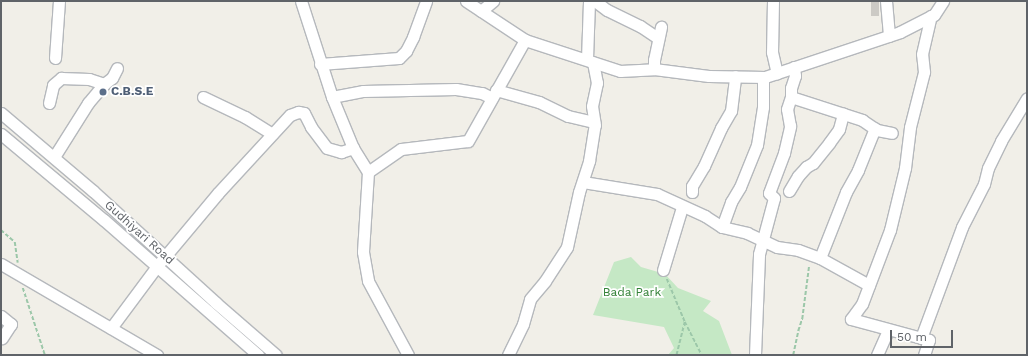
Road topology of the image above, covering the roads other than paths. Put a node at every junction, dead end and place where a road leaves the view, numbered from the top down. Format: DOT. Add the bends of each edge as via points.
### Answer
graph roads {
  1 [pos="59,1"];
  2 [pos="301,1"];
  3 [pos="426,1"];
  4 [pos="466,1"];
  5 [pos="494,1"];
  6 [pos="590,1"];
  7 [pos="595,1"];
  8 [pos="773,1"];
  9 [pos="886,1"];
  10 [pos="943,1"];
  11 [pos="481,11"];
  12 [pos="931,16"];
  13 [pos="661,27"];
  14 [pos="889,36"];
  15 [pos="658,38"];
  16 [pos="526,40"];
  17 [pos="54,58"];
  18 [pos="590,60"];
  19 [pos="320,64"];
  20 [pos="794,67"];
  21 [pos="117,68"];
  22 [pos="654,69"];
  23 [pos="777,73"];
  24 [pos="735,76"];
  25 [pos="763,77"];
  26 [pos="111,84"];
  27 [pos="494,94"];
  28 [pos="203,97"];
  29 [pos="332,97"];
  30 [pos="791,97"];
  31 [pos="1027,98"];
  32 [pos="49,103"];
  33 [pos="1,113"];
  34 [pos="843,114"];
  35 [pos="594,122"];
  36 [pos="875,128"];
  37 [pos="892,133"];
  38 [pos="1,134"];
  39 [pos="272,134"];
  40 [pos="354,148"];
  41 [pos="54,157"];
  42 [pos="368,172"];
  43 [pos="583,182"];
  44 [pos="789,191"];
  45 [pos="692,192"];
  46 [pos="682,207"];
  47 [pos="722,227"];
  48 [pos="763,241"];
  49 [pos="165,256"];
  50 [pos="814,256"];
  51 [pos="1,264"];
  52 [pos="157,266"];
  53 [pos="663,270"];
  54 [pos="869,285"];
  55 [pos="1,316"];
  56 [pos="111,328"];
  57 [pos="888,330"];
  58 [pos="2,338"];
  59 [pos="921,338"];
  60 [pos="157,355"];
  61 [pos="258,355"];
  62 [pos="276,355"];
  63 [pos="408,355"];
  64 [pos="508,355"];
  65 [pos="755,355"];
  66 [pos="877,355"];
  67 [pos="924,355"];
  1 -- 17 [label="street"];
  2 -- 19 [label="street"];
  3 -- 19 [label="street" via="413,37 399,58"];
  4 -- 11 [label="street"];
  5 -- 11 [label="street"];
  6 -- 18 [label="street"];
  7 -- 15 [label="street"];
  8 -- 23 [label="street" via="772,52"];
  9 -- 14 [label="street"];
  10 -- 12 [label="street"];
  11 -- 16 [label="street"];
  12 -- 14 [label="street"];
  12 -- 54 [label="street" via="922,54 924,72 910,127 905,168 890,230"];
  13 -- 15 [label="street"];
  14 -- 20 [label="street"];
  15 -- 22 [label="street"];
  16 -- 18 [label="street"];
  16 -- 27 [label="street"];
  18 -- 22 [label="street" via="620,70"];
  18 -- 35 [label="street" via="597,83 592,106"];
  19 -- 29 [label="street"];
  20 -- 23 [label="street"];
  20 -- 30 [label="street"];
  21 -- 26 [label="street"];
  22 -- 24 [label="street" via="709,76"];
  23 -- 25 [label="street"];
  24 -- 25 [label="street"];
  24 -- 45 [label="street" via="731,111 692,186"];
  25 -- 47 [label="street" via="763,108 757,145"];
  26 -- 32 [label="street" via="89,79 61,78 53,85"];
  26 -- 41 [label="street" via="88,103"];
  27 -- 29 [label="street" via="456,89 363,91"];
  27 -- 35 [label="street" via="539,102 568,116"];
  27 -- 42 [label="street" via="468,141 401,149"];
  28 -- 39 [label="street" via="245,117"];
  29 -- 40 [label="street"];
  30 -- 34 [label="street"];
  30 -- 48 [label="street" via="787,109 790,126 769,193 774,198"];
  31 -- 59 [label="street" via="988,168 984,184 962,227"];
  33 -- 41 [label="street, Gudhiyari Road"];
  34 -- 36 [label="street" via="862,120"];
  34 -- 44 [label="street" via="839,129 813,163 798,176"];
  35 -- 43 [label="street" via="589,161"];
  36 -- 37 [label="street"];
  36 -- 50 [label="street" via="858,170"];
  38 -- 52 [label="street, Gudhiyari Road"];
  39 -- 40 [label="street" via="290,115 304,113 327,148 341,152"];
  39 -- 49 [label="street"];
  40 -- 42 [label="street"];
  41 -- 49 [label="street, Gudhiyari Road"];
  42 -- 63 [label="street" via="362,252 368,281"];
  43 -- 46 [label="street" via="657,194"];
  43 -- 64 [label="street" via="567,247 530,299 523,324"];
  46 -- 47 [label="street"];
  46 -- 53 [label="street"];
  47 -- 48 [label="street" via="747,233"];
  48 -- 50 [label="street"];
  48 -- 65 [label="street" via="760,254"];
  49 -- 52 [label="street"];
  49 -- 62 [label="street, Gudhiyari Road"];
  50 -- 54 [label="street"];
  51 -- 56 [label="street"];
  52 -- 56 [label="street"];
  52 -- 61 [label="street, Gudhiyari Road"];
  54 -- 57 [label="street" via="862,304 851,319"];
  55 -- 58 [label="street" via="12,324"];
  56 -- 60 [label="street"];
  57 -- 59 [label="street"];
  57 -- 66 [label="street"];
  59 -- 67 [label="street" via="929,340"];
}
